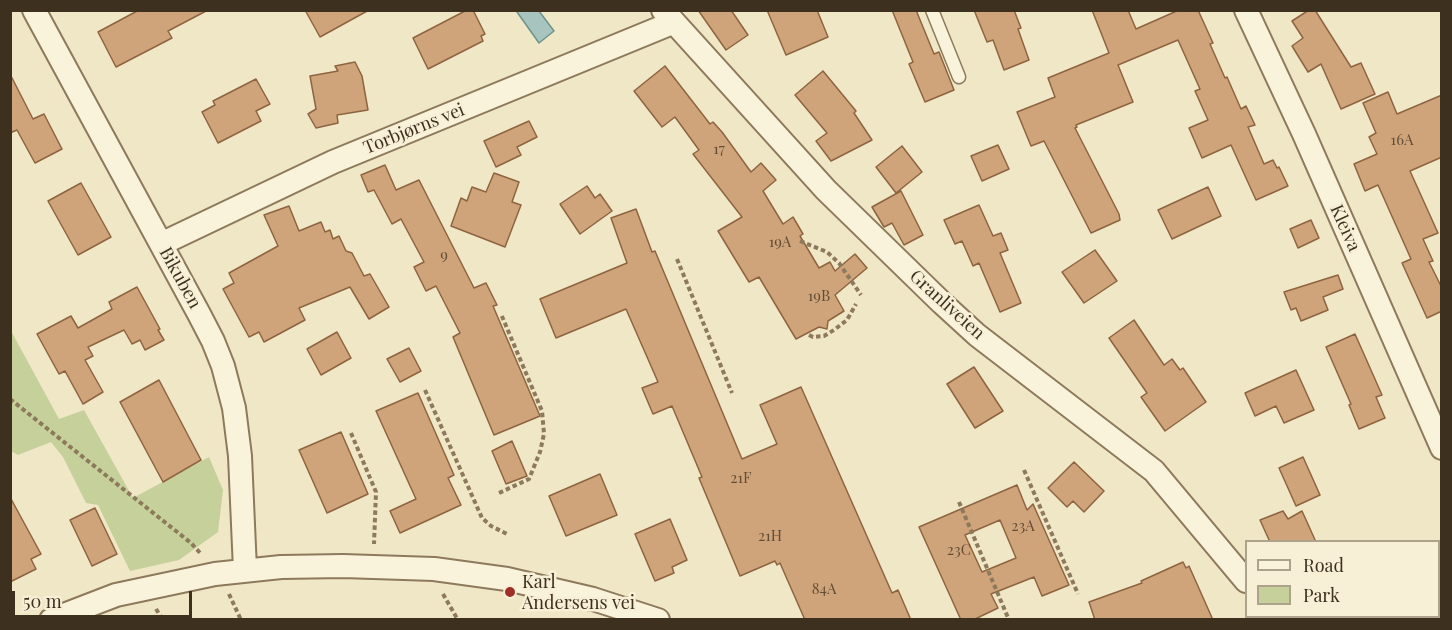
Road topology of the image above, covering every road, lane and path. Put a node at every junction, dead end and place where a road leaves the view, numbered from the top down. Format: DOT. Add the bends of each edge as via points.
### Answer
graph roads {
  1 [pos="34,10"];
  2 [pos="932,10"];
  3 [pos="1246,10"];
  4 [pos="667,17"];
  5 [pos="959,77"];
  6 [pos="800,241"];
  7 [pos="161,244"];
  8 [pos="676,259"];
  9 [pos="861,295"];
  10 [pos="856,304"];
  11 [pos="501,314"];
  12 [pos="809,335"];
  13 [pos="425,390"];
  14 [pos="732,393"];
  15 [pos="10,399"];
  16 [pos="351,433"];
  17 [pos="1442,448"];
  18 [pos="1024,470"];
  19 [pos="499,493"];
  20 [pos="958,502"];
  21 [pos="507,534"];
  22 [pos="373,566"];
  23 [pos="245,570"];
  24 [pos="215,574"];
  25 [pos="1245,580"];
  26 [pos="1078,594"];
  27 [pos="51,620"];
  28 [pos="241,620"];
  29 [pos="658,620"];
  30 [pos="1009,620"];
  1 -- 7 [label="street, Bikuben"];
  2 -- 5 [label="lane"];
  3 -- 17 [label="street, Kleiva"];
  4 -- 7 [label="street, Torbjørns vei" via="333,162"];
  4 -- 25 [label="street, Granliveien" via="826,190 942,303 1154,471"];
  6 -- 9 [label="path" via="826,252 839,263"];
  7 -- 23 [label="street, Bikuben" via="213,341 229,385 242,473"];
  8 -- 14 [label="path"];
  10 -- 12 [label="path" via="847,320 834,330 824,336"];
  11 -- 19 [label="path" via="542,411 544,434 529,479"];
  13 -- 21 [label="path" via="482,518"];
  15 -- 24 [label="path" via="191,543"];
  16 -- 22 [label="path" via="376,492"];
  18 -- 26 [label="path"];
  20 -- 30 [label="path"];
  22 -- 23 [label="street"];
  22 -- 29 [label="street" via="434,568 507,579 600,601"];
  23 -- 24 [label="street"];
  24 -- 27 [label="street" via="116,595"];
  24 -- 28 [label="path" via="227,589"];
}
